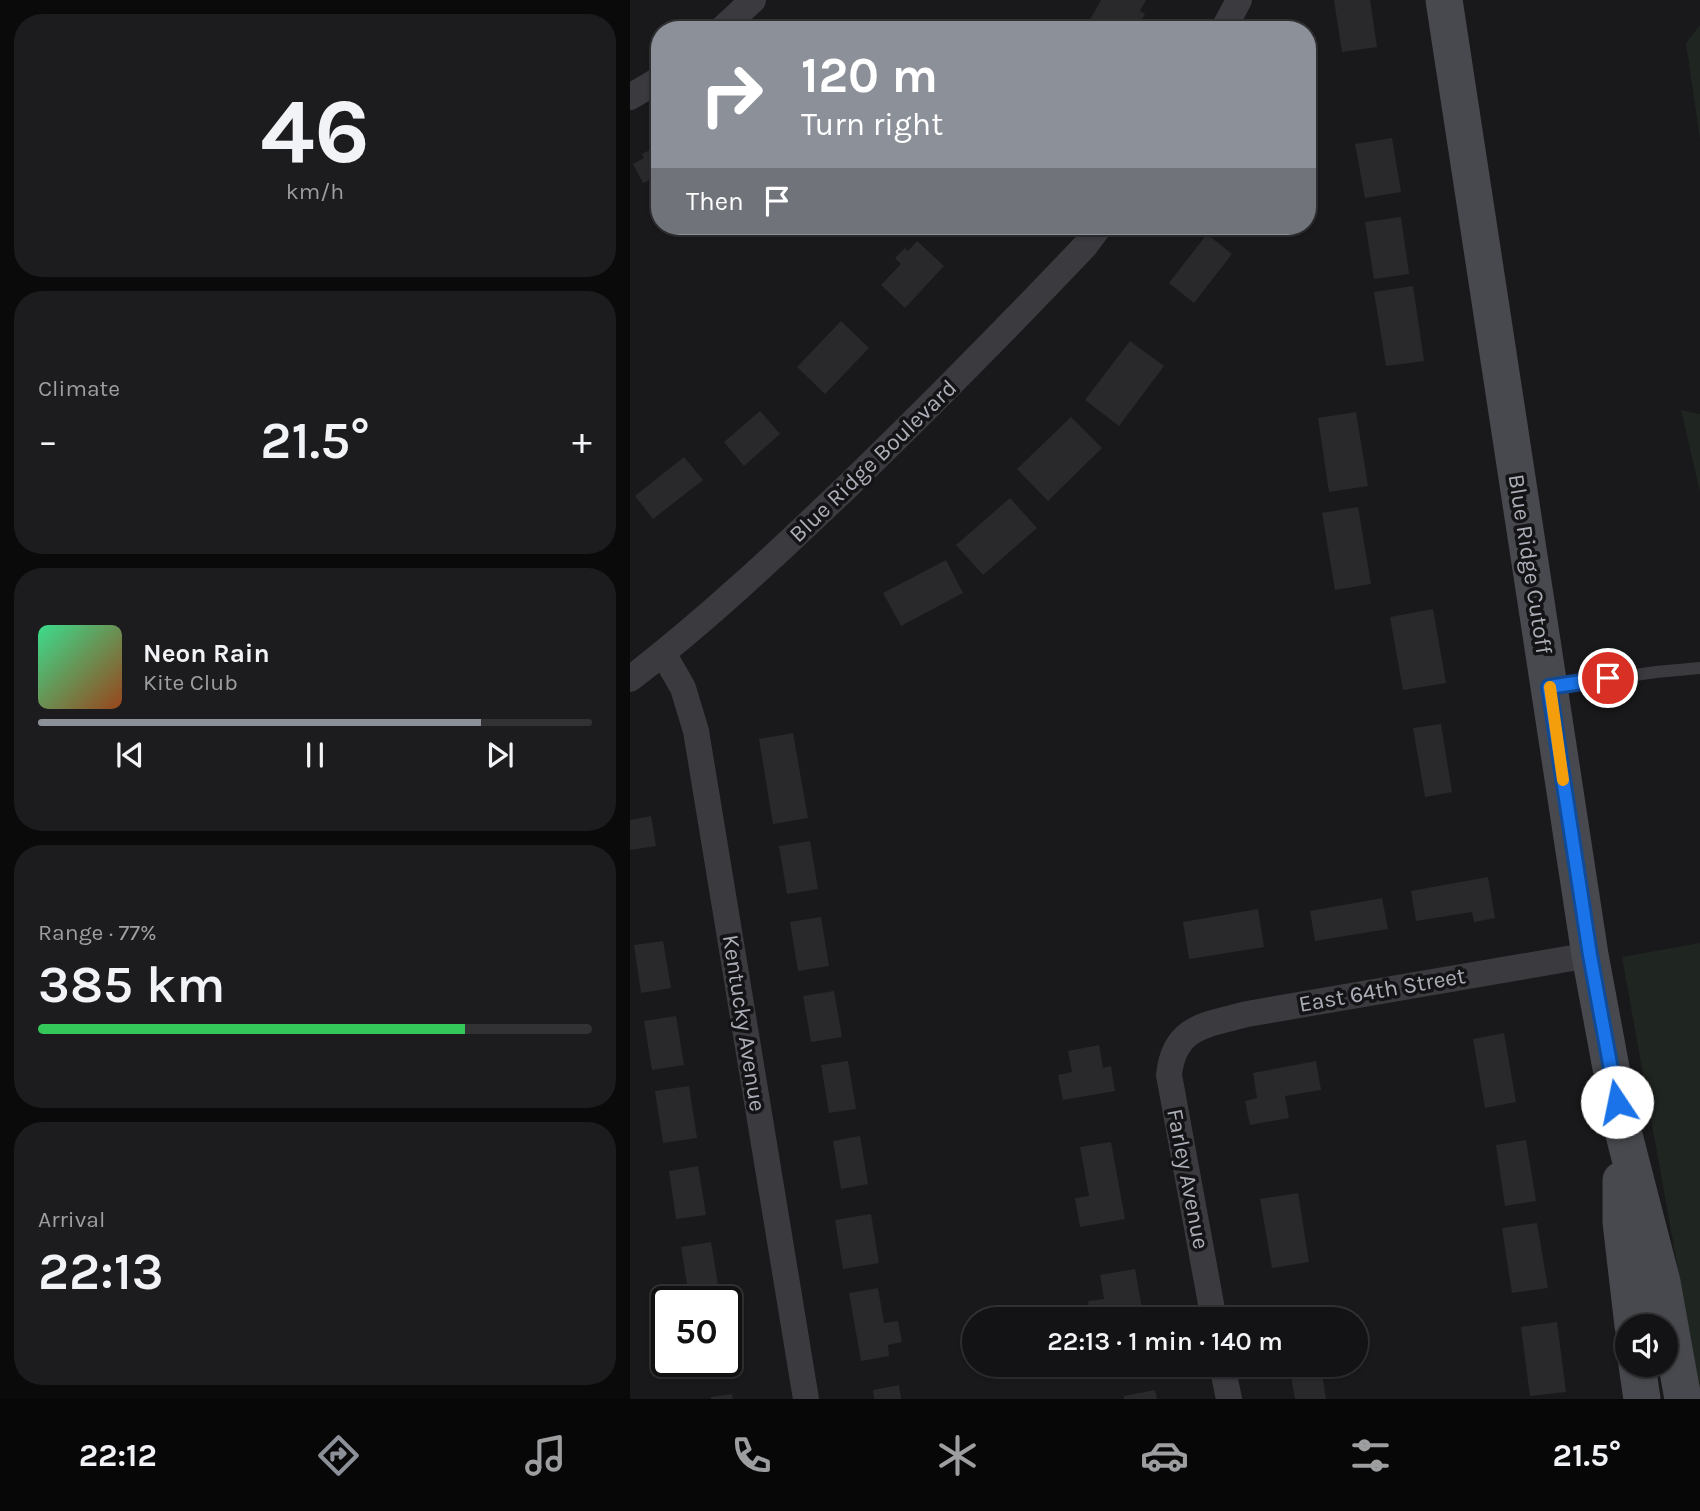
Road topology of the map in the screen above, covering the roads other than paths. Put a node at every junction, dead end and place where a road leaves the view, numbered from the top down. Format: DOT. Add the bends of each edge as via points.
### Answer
graph roads {
  1 [pos="753,0"];
  2 [pos="1239,0"];
  3 [pos="1444,0"];
  4 [pos="731,21"];
  5 [pos="1228,21"];
  6 [pos="651,84"];
  7 [pos="630,97"];
  8 [pos="1093,235"];
  9 [pos="663,653"];
  10 [pos="1700,668"];
  11 [pos="630,679"];
  12 [pos="1549,687"];
  13 [pos="1590,955"];
  14 [pos="1179,1041"];
  15 [pos="1622,1127"];
  16 [pos="1212,1307"];
  17 [pos="1632,1314"];
  18 [pos="1224,1377"];
  19 [pos="1639,1377"];
  20 [pos="806,1399"];
  21 [pos="1228,1399"];
  22 [pos="1642,1399"];
  23 [pos="1683,1399"];
  1 -- 4 [label="street"];
  2 -- 5 [label="street"];
  3 -- 12 [label="main road, Blue Ridge Cutoff"];
  6 -- 7 [label="street"];
  8 -- 9 [label="street, Blue Ridge Boulevard" via="968,369 776,555"];
  9 -- 11 [label="street, Blue Ridge Boulevard"];
  9 -- 20 [label="street, Kentucky Avenue" via="683,688 696,731"];
  10 -- 12 [label="lane"];
  12 -- 13 [label="main road, Blue Ridge Cutoff"];
  13 -- 14 [label="street, East 64th Street" via="1247,1014 1196,1028"];
  13 -- 15 [label="main road, Blue Ridge Cutoff"];
  14 -- 16 [label="street, Farley Avenue" via="1168,1075"];
  15 -- 17 [label="main road, Blue Ridge Cutoff" via="1621,1222"];
  15 -- 23 [label="main road, Blue Ridge Cutoff" via="1662,1282"];
  18 -- 21 [label="street"];
  19 -- 22 [label="main road"];
}
